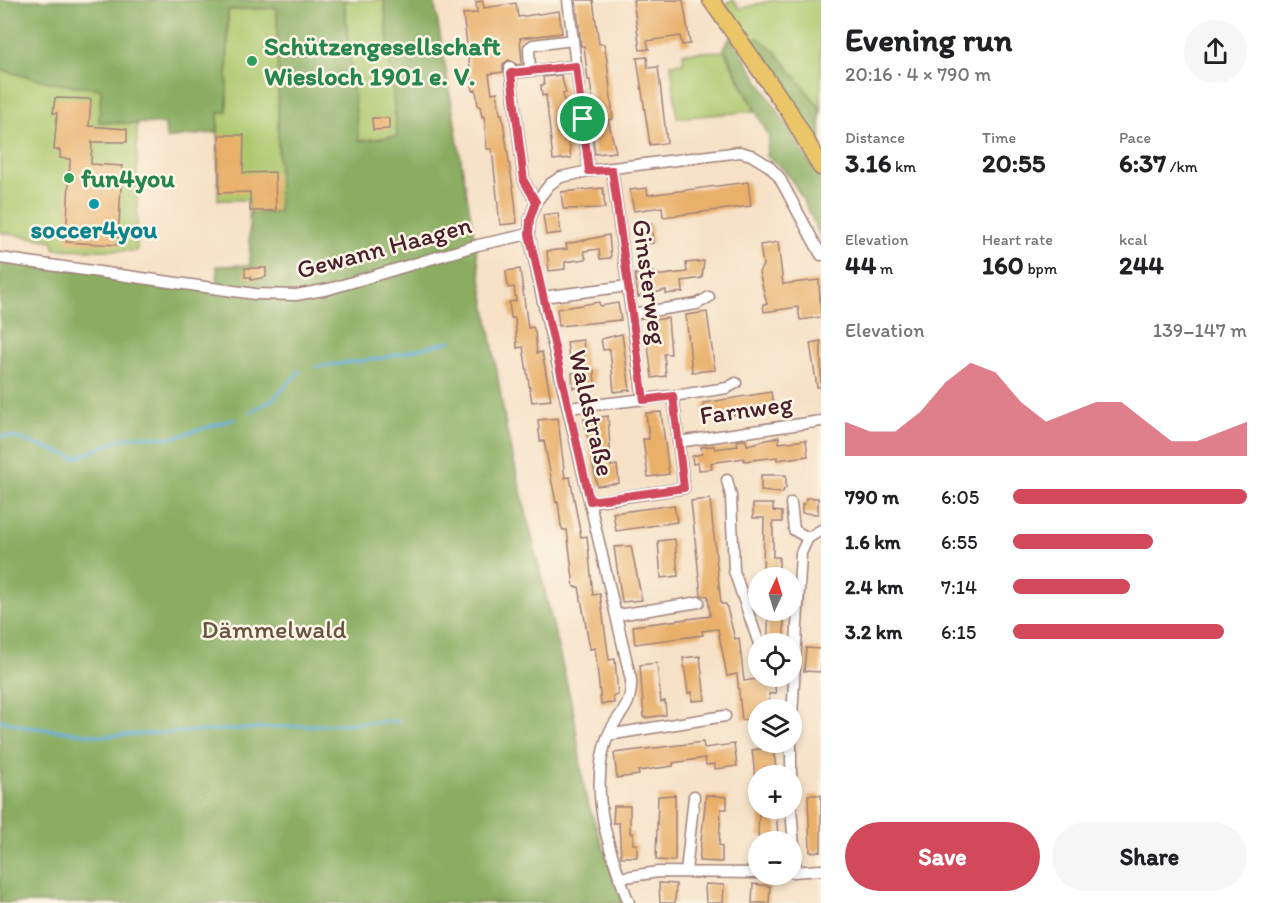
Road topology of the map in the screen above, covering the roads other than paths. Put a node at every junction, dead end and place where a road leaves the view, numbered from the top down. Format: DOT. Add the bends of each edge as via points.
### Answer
graph roads {
  1 [pos="568,0"];
  2 [pos="711,0"];
  3 [pos="573,40"];
  4 [pos="576,66"];
  5 [pos="530,71"];
  6 [pos="821,167"];
  7 [pos="612,170"];
  8 [pos="589,171"];
  9 [pos="536,202"];
  10 [pos="529,234"];
  11 [pos="821,255"];
  12 [pos="0,258"];
  13 [pos="628,286"];
  14 [pos="542,297"];
  15 [pos="709,297"];
  16 [pos="631,314"];
  17 [pos="736,383"];
  18 [pos="673,396"];
  19 [pos="644,400"];
  20 [pos="568,408"];
  21 [pos="821,421"];
  22 [pos="678,442"];
  23 [pos="727,480"];
  24 [pos="590,501"];
  25 [pos="791,503"];
  26 [pos="821,530"];
  27 [pos="808,538"];
  28 [pos="699,602"];
  29 [pos="618,615"];
  30 [pos="755,633"];
  31 [pos="795,633"];
  32 [pos="724,716"];
  33 [pos="608,735"];
  34 [pos="694,796"];
  35 [pos="821,870"];
  36 [pos="802,871"];
  37 [pos="686,872"];
  38 [pos="748,873"];
  39 [pos="620,878"];
  40 [pos="629,903"];
  1 -- 3 [label="street"];
  2 -- 6 [label="main road" via="789,111"];
  3 -- 4 [label="street"];
  3 -- 5 [label="street" via="533,45 529,48"];
  4 -- 5 [label="street"];
  4 -- 8 [label="street"];
  5 -- 9 [label="street" via="511,70 524,181"];
  7 -- 8 [label="street"];
  7 -- 11 [label="street" via="740,152 752,155 779,177"];
  7 -- 13 [label="street, Ginsterweg"];
  8 -- 9 [label="street" via="561,177"];
  9 -- 10 [label="street, Waldstraße"];
  10 -- 12 [label="street, Gewann Haagen" via="296,295 255,294"];
  10 -- 14 [label="street, Waldstraße"];
  13 -- 14 [label="street"];
  13 -- 16 [label="street, Ginsterweg"];
  14 -- 20 [label="street, Waldstraße"];
  15 -- 16 [label="street" via="697,304"];
  16 -- 19 [label="street, Ginsterweg"];
  17 -- 18 [label="street" via="727,388"];
  18 -- 19 [label="street"];
  18 -- 22 [label="street"];
  19 -- 20 [label="street"];
  20 -- 24 [label="street, Waldstraße"];
  21 -- 22 [label="street, Farnweg"];
  22 -- 24 [label="street" via="684,488"];
  23 -- 30 [label="street" via="734,571"];
  24 -- 29 [label="street, Waldstraße"];
  25 -- 27 [label="street" via="794,530"];
  26 -- 27 [label="street"];
  27 -- 31 [label="street" via="801,553"];
  28 -- 29 [label="street"];
  29 -- 33 [label="street, Waldstraße" via="631,694"];
  32 -- 33 [label="street"];
  33 -- 39 [label="street, Waldstraße" via="598,784 601,810"];
  34 -- 37 [label="street"];
  35 -- 36 [label="street"];
  37 -- 38 [label="street"];
  37 -- 39 [label="street"];
  39 -- 40 [label="street, Waldstraße"];
}
